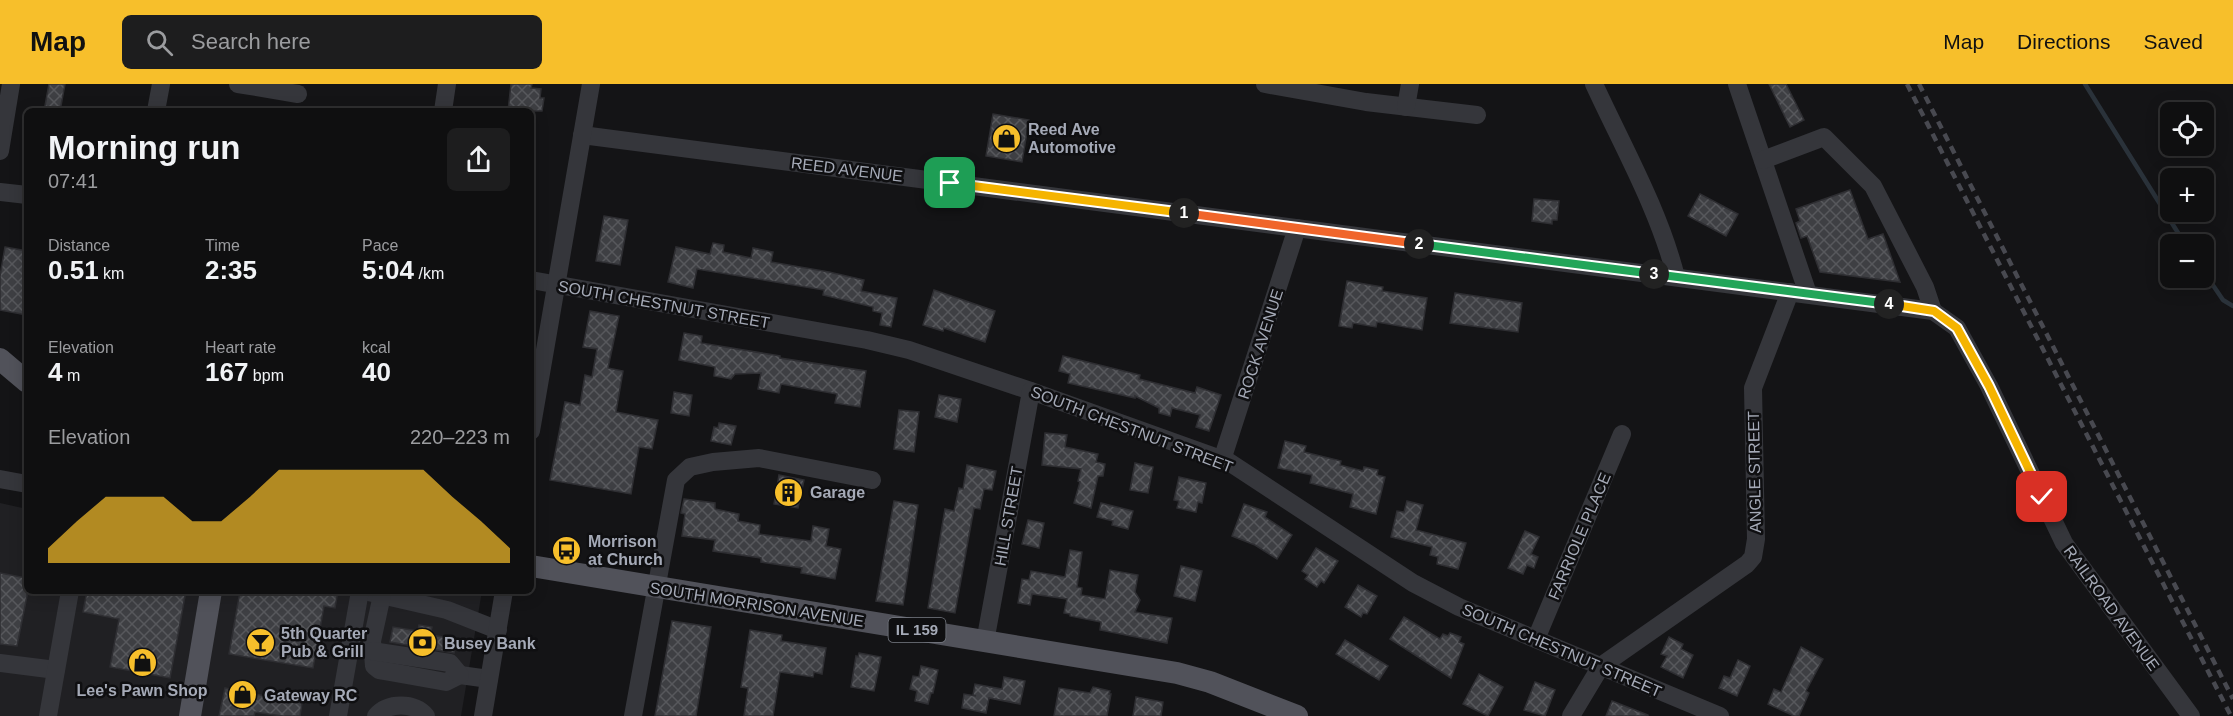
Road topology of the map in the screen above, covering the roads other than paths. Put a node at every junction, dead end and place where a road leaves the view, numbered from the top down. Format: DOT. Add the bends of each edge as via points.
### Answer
graph roads {
  1 [pos="11,84"];
  2 [pos="161,84"];
  3 [pos="238,84"];
  4 [pos="447,84"];
  5 [pos="591,84"];
  6 [pos="1265,84"];
  7 [pos="1410,84"];
  8 [pos="1594,84"];
  9 [pos="1737,84"];
  10 [pos="297,96"];
  11 [pos="1406,107"];
  12 [pos="157,108"];
  13 [pos="443,108"];
  14 [pos="1477,115"];
  15 [pos="582,135"];
  16 [pos="0,151"];
  17 [pos="1763,160"];
  18 [pos="0,192"];
  19 [pos="24,195"];
  20 [pos="1297,228"];
  21 [pos="1676,277"];
  22 [pos="534,280"];
  23 [pos="555,284"];
  24 [pos="1799,293"];
  25 [pos="1934,311"];
  26 [pos="540,327"];
  27 [pos="0,359"];
  28 [pos="536,376"];
  29 [pos="24,379"];
  30 [pos="1031,391"];
  31 [pos="534,398"];
  32 [pos="1622,434"];
  33 [pos="1222,460"];
  34 [pos="0,479"];
  35 [pos="872,480"];
  36 [pos="24,483"];
  37 [pos="534,567"];
  38 [pos="655,587"];
  39 [pos="69,594"];
  40 [pos="210,594"];
  41 [pos="359,594"];
  42 [pos="373,594"];
  43 [pos="377,594"];
  44 [pos="504,594"];
  45 [pos="498,630"];
  46 [pos="1536,639"];
  47 [pos="985,642"];
  48 [pos="0,663"];
  49 [pos="1601,666"];
  50 [pos="56,670"];
  51 [pos="489,679"];
  52 [pos="2190,715"];
  53 [pos="48,716"];
  54 [pos="189,716"];
  55 [pos="338,716"];
  56 [pos="376,716"];
  57 [pos="426,716"];
  58 [pos="483,716"];
  59 [pos="633,716"];
  60 [pos="1297,716"];
  61 [pos="1571,716"];
  62 [pos="1720,716"];
  1 -- 16 [label="street"];
  2 -- 12 [label="street"];
  3 -- 10 [label="street"];
  4 -- 13 [label="street"];
  5 -- 15 [label="street"];
  6 -- 11 [label="street"];
  7 -- 11 [label="street"];
  8 -- 21 [label="street" via="1655,217"];
  9 -- 17 [label="street"];
  11 -- 14 [label="street"];
  15 -- 20 [label="street, REED AVENUE"];
  15 -- 23 [label="street"];
  17 -- 24 [label="street"];
  17 -- 25 [label="street" via="1824,137 1873,186"];
  18 -- 19 [label="street"];
  20 -- 21 [label="street, REED AVENUE"];
  20 -- 33 [label="street, ROCK AVENUE"];
  21 -- 24 [label="street, REED AVENUE"];
  22 -- 23 [label="street, SOUTH CHESTNUT STREET"];
  23 -- 26 [label="street"];
  23 -- 30 [label="street, SOUTH CHESTNUT STREET" via="867,340"];
  24 -- 25 [label="street, REED AVENUE"];
  24 -- 49 [label="street, ANGLE STREET" via="1753,388 1753,557"];
  25 -- 52 [label="street, RAILROAD AVENUE" via="1957,328 2064,543"];
  26 -- 28 [label="street"];
  27 -- 29 [label="main road"];
  28 -- 31 [label="street"];
  30 -- 33 [label="street, SOUTH CHESTNUT STREET"];
  30 -- 47 [label="street, HILL STREET"];
  32 -- 46 [label="street, FARRIOLE PLACE"];
  33 -- 46 [label="street, SOUTH CHESTNUT STREET" via="1413,583"];
  34 -- 36 [label="street"];
  35 -- 38 [label="street" via="759,458 690,467 676,480"];
  37 -- 38 [label="main road, SOUTH MORRISON AVENUE / IL 159"];
  38 -- 47 [label="main road, SOUTH MORRISON AVENUE / IL 159"];
  38 -- 59 [label="street"];
  39 -- 50 [label="street"];
  40 -- 54 [label="main road"];
  41 -- 55 [label="street"];
  42 -- 51 [label="street" via="373,656 450,663 460,675"];
  43 -- 45 [label="street" via="447,610"];
  44 -- 45 [label="street"];
  45 -- 51 [label="street"];
  46 -- 49 [label="street, SOUTH CHESTNUT STREET"];
  47 -- 60 [label="main road, SOUTH MORRISON AVENUE / IL 159" via="1177,673"];
  48 -- 50 [label="street"];
  49 -- 61 [label="street, ANGLE STREET"];
  49 -- 62 [label="street, SOUTH CHESTNUT STREET"];
  50 -- 53 [label="street"];
  51 -- 58 [label="street"];
  56 -- 57 [label="street" via="393,705 421,711"];
}
